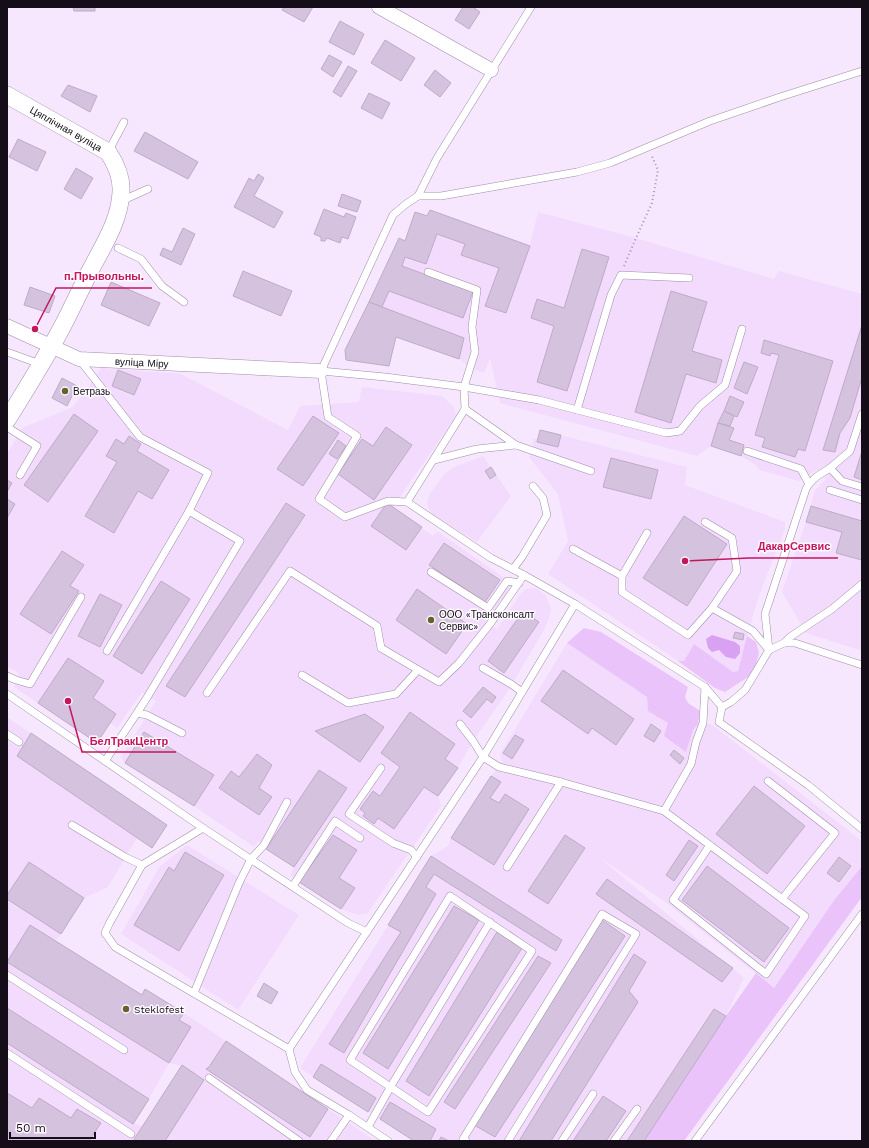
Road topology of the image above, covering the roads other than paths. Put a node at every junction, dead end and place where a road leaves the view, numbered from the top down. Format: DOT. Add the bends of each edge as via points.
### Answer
graph roads {
  1 [pos="379,7"];
  2 [pos="531,7"];
  3 [pos="491,70"];
  4 [pos="862,71"];
  5 [pos="7,95"];
  6 [pos="124,122"];
  7 [pos="108,152"];
  8 [pos="148,189"];
  9 [pos="418,196"];
  10 [pos="119,202"];
  11 [pos="118,248"];
  12 [pos="428,272"];
  13 [pos="689,278"];
  14 [pos="184,302"];
  15 [pos="7,326"];
  16 [pos="742,329"];
  17 [pos="52,346"];
  18 [pos="7,352"];
  19 [pos="79,359"];
  20 [pos="40,364"];
  21 [pos="321,371"];
  22 [pos="464,386"];
  23 [pos="464,409"];
  24 [pos="577,410"];
  25 [pos="862,414"];
  26 [pos="7,420"];
  27 [pos="7,427"];
  28 [pos="516,445"];
  29 [pos="746,451"];
  30 [pos="434,460"];
  31 [pos="830,468"];
  32 [pos="591,471"];
  33 [pos="20,475"];
  34 [pos="809,484"];
  35 [pos="533,486"];
  36 [pos="862,487"];
  37 [pos="830,490"];
  38 [pos="862,500"];
  39 [pos="406,502"];
  40 [pos="189,511"];
  41 [pos="704,522"];
  42 [pos="647,533"];
  43 [pos="572,549"];
  44 [pos="513,570"];
  45 [pos="431,572"];
  46 [pos="524,575"];
  47 [pos="622,576"];
  48 [pos="519,583"];
  49 [pos="862,584"];
  50 [pos="81,597"];
  51 [pos="575,604"];
  52 [pos="712,608"];
  53 [pos="784,643"];
  54 [pos="769,650"];
  55 [pos="107,651"];
  56 [pos="862,665"];
  57 [pos="483,668"];
  58 [pos="418,670"];
  59 [pos="302,675"];
  60 [pos="7,676"];
  61 [pos="705,687"];
  62 [pos="522,692"];
  63 [pos="207,693"];
  64 [pos="7,694"];
  65 [pos="722,707"];
  66 [pos="137,713"];
  67 [pos="460,724"];
  68 [pos="182,733"];
  69 [pos="7,734"];
  70 [pos="19,742"];
  71 [pos="483,757"];
  72 [pos="106,761"];
  73 [pos="381,768"];
  74 [pos="768,781"];
  75 [pos="561,782"];
  76 [pos="287,802"];
  77 [pos="664,811"];
  78 [pos="72,825"];
  79 [pos="203,828"];
  80 [pos="862,829"];
  81 [pos="360,838"];
  82 [pos="710,845"];
  83 [pos="417,857"];
  84 [pos="251,859"];
  85 [pos="142,865"];
  86 [pos="507,867"];
  87 [pos="292,886"];
  88 [pos="782,899"];
  89 [pos="862,914"];
  90 [pos="490,922"];
  91 [pos="367,932"];
  92 [pos="7,975"];
  93 [pos="194,993"];
  94 [pos="289,1049"];
  95 [pos="124,1050"];
  96 [pos="7,1053"];
  97 [pos="209,1078"];
  98 [pos="390,1086"];
  99 [pos="593,1094"];
  100 [pos="637,1109"];
  101 [pos="349,1115"];
  102 [pos="368,1127"];
  103 [pos="131,1134"];
  104 [pos="298,1141"];
  105 [pos="331,1141"];
  106 [pos="388,1141"];
  107 [pos="466,1141"];
  108 [pos="508,1141"];
  109 [pos="562,1141"];
  110 [pos="614,1141"];
  111 [pos="695,1141"];
  1 -- 3 [label="street"];
  2 -- 3 [label="lane"];
  3 -- 9 [label="lane" via="437,158"];
  4 -- 9 [label="lane" via="710,121 610,163 577,172 441,196"];
  5 -- 7 [label="street, Цяплічная вуліца"];
  6 -- 7 [label="lane"];
  7 -- 10 [label="street, Цяплічная вуліца" via="120,176"];
  8 -- 10 [label="lane"];
  9 -- 21 [label="lane" via="393,215"];
  10 -- 17 [label="street, Цяплічная вуліца" via="118,213 104,245"];
  11 -- 14 [label="lane" via="141,259 162,286"];
  12 -- 22 [label="lane" via="477,290 472,327 475,352"];
  13 -- 24 [label="lane" via="621,275 611,295"];
  15 -- 17 [label="street, вуліца Міру"];
  16 -- 24 [label="lane" via="725,385 700,406 680,431 666,433"];
  17 -- 19 [label="street, вуліца Міру"];
  17 -- 20 [label="street"];
  18 -- 20 [label="lane"];
  19 -- 21 [label="street, вуліца Міру"];
  19 -- 40 [label="lane" via="140,437 208,473"];
  20 -- 26 [label="street"];
  21 -- 22 [label="lane"];
  21 -- 39 [label="lane" via="328,418 358,436 319,499 345,517 388,501"];
  22 -- 23 [label="lane"];
  22 -- 24 [label="lane"];
  23 -- 28 [label="lane"];
  23 -- 30 [label="lane"];
  25 -- 31 [label="lane" via="850,451"];
  27 -- 33 [label="lane" via="37,446"];
  28 -- 30 [label="lane" via="477,450"];
  28 -- 32 [label="lane"];
  29 -- 34 [label="lane" via="800,469"];
  30 -- 39 [label="lane"];
  31 -- 34 [label="lane"];
  31 -- 36 [label="lane" via="842,481"];
  34 -- 54 [label="lane" via="766,614"];
  35 -- 44 [label="lane" via="543,498 547,515"];
  37 -- 38 [label="lane"];
  39 -- 44 [label="lane" via="490,558"];
  40 -- 55 [label="lane"];
  40 -- 66 [label="lane" via="240,541"];
  41 -- 52 [label="lane" via="732,538 737,571"];
  42 -- 47 [label="lane"];
  43 -- 47 [label="lane"];
  44 -- 46 [label="lane"];
  45 -- 48 [label="lane" via="488,608 507,581"];
  46 -- 48 [label="lane"];
  46 -- 51 [label="lane"];
  47 -- 52 [label="lane" via="622,592 688,635"];
  48 -- 58 [label="lane" via="459,663 439,682"];
  49 -- 53 [label="lane"];
  50 -- 60 [label="lane" via="30,684"];
  51 -- 61 [label="lane"];
  51 -- 62 [label="lane"];
  52 -- 54 [label="lane" via="753,631"];
  53 -- 54 [label="lane"];
  53 -- 56 [label="lane" via="794,643"];
  54 -- 65 [label="lane" via="745,690"];
  57 -- 62 [label="lane"];
  58 -- 59 [label="lane" via="396,694 348,703"];
  58 -- 63 [label="lane" via="381,648 377,626 290,571"];
  61 -- 65 [label="lane"];
  61 -- 77 [label="lane" via="703,723 691,764"];
  62 -- 71 [label="lane"];
  64 -- 72 [label="lane"];
  65 -- 80 [label="lane" via="719,722 808,785"];
  66 -- 68 [label="lane" via="148,715"];
  66 -- 72 [label="lane"];
  67 -- 71 [label="lane"];
  69 -- 70 [label="lane"];
  71 -- 75 [label="lane" via="499,767"];
  71 -- 83 [label="lane"];
  72 -- 79 [label="lane"];
  73 -- 83 [label="lane" via="349,814 393,843 411,850"];
  74 -- 88 [label="lane" via="835,833"];
  75 -- 77 [label="lane"];
  75 -- 86 [label="lane"];
  76 -- 84 [label="lane" via="264,845"];
  77 -- 82 [label="lane"];
  78 -- 85 [label="lane"];
  79 -- 84 [label="lane"];
  79 -- 85 [label="lane"];
  81 -- 87 [label="lane" via="335,821"];
  82 -- 88 [label="lane"];
  82 -- 88 [label="lane" via="673,900 766,974 805,916"];
  83 -- 91 [label="lane"];
  84 -- 87 [label="lane"];
  84 -- 93 [label="lane"];
  85 -- 93 [label="lane" via="105,933 115,947"];
  87 -- 91 [label="lane" via="348,923"];
  89 -- 111 [label="lane"];
  90 -- 98 [label="lane"];
  90 -- 98 [label="lane" via="450,896 350,1060"];
  90 -- 98 [label="lane" via="532,951 428,1112"];
  91 -- 94 [label="lane"];
  92 -- 95 [label="lane"];
  93 -- 94 [label="lane"];
  94 -- 101 [label="lane" via="295,1072 307,1090"];
  96 -- 103 [label="lane"];
  97 -- 104 [label="lane"];
  98 -- 102 [label="lane"];
  99 -- 109 [label="lane"];
  100 -- 110 [label="lane"];
  101 -- 102 [label="lane"];
  101 -- 105 [label="lane"];
  102 -- 106 [label="lane"];
  107 -- 108 [label="lane" via="463,1139 602,914 636,934"];
}
